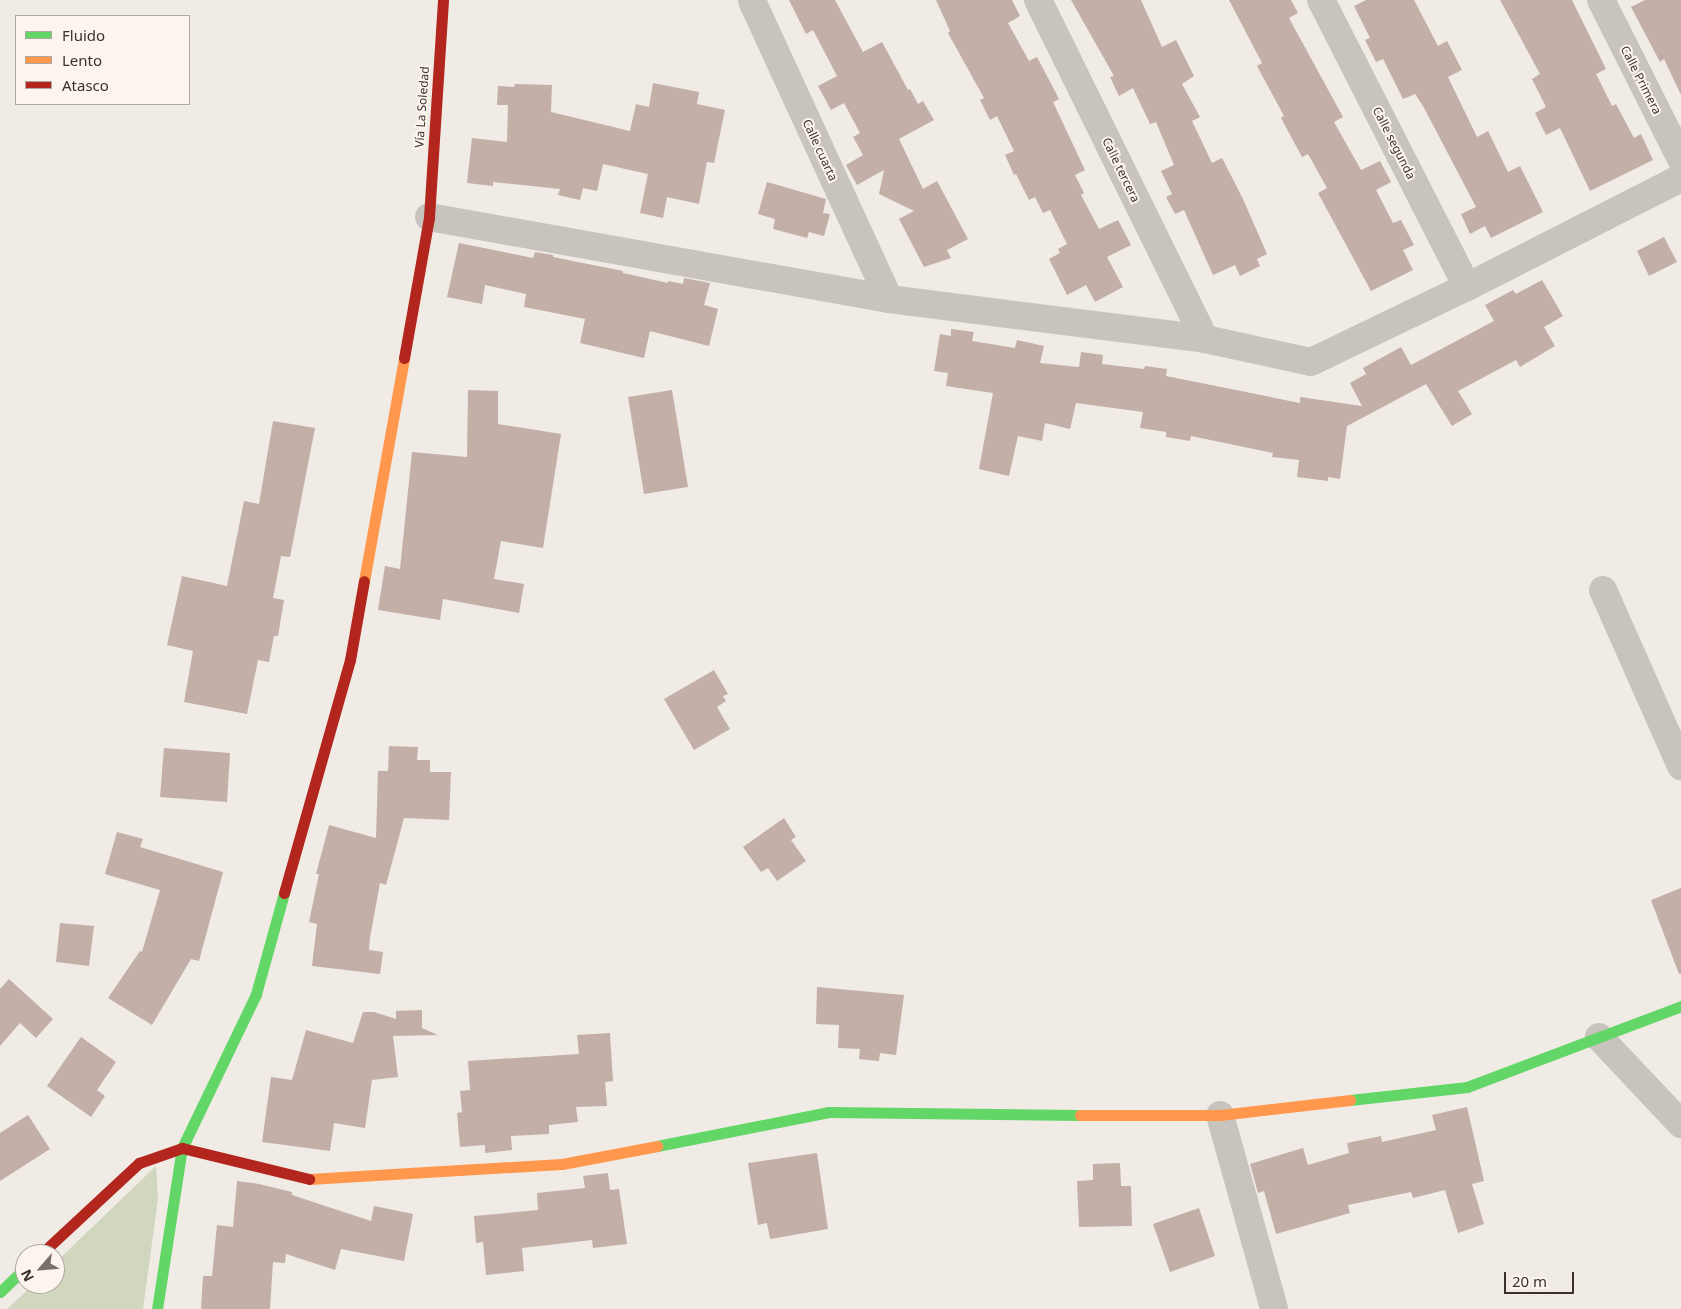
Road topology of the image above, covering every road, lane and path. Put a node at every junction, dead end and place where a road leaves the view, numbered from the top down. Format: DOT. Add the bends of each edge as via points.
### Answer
graph roads {
  1 [pos="443,0"];
  2 [pos="1038,0"];
  3 [pos="1321,0"];
  4 [pos="1601,0"];
  5 [pos="752,1"];
  6 [pos="1681,159"];
  7 [pos="1681,178"];
  8 [pos="429,217"];
  9 [pos="1467,287"];
  10 [pos="889,299"];
  11 [pos="1205,339"];
  12 [pos="1603,590"];
  13 [pos="1681,766"];
  14 [pos="1681,1006"];
  15 [pos="1599,1037"];
  16 [pos="1220,1114"];
  17 [pos="1681,1124"];
  18 [pos="182,1148"];
  19 [pos="52,1244"];
  20 [pos="15,1278"];
  21 [pos="0,1292"];
  22 [pos="157,1309"];
  23 [pos="1274,1309"];
  1 -- 8 [label="street, Vía La Soledad"];
  2 -- 11 [label="street, Calle tercera"];
  3 -- 9 [label="street, Calle segunda"];
  4 -- 6 [label="street, Calle Primera"];
  5 -- 10 [label="street, Calle cuarta"];
  7 -- 9 [label="street"];
  8 -- 10 [label="street"];
  8 -- 18 [label="street, Vía La Soledad" via="350,660 256,994"];
  9 -- 11 [label="street" via="1311,362"];
  10 -- 11 [label="street"];
  12 -- 13 [label="street"];
  14 -- 15 [label="street"];
  15 -- 16 [label="street" via="1467,1087"];
  15 -- 17 [label="street"];
  16 -- 18 [label="street" via="829,1112 562,1164 304,1179"];
  16 -- 23 [label="street"];
  18 -- 19 [label="street" via="139,1163"];
  18 -- 22 [label="street, Vía La Soledad"];
  20 -- 21 [label="street"];
}
